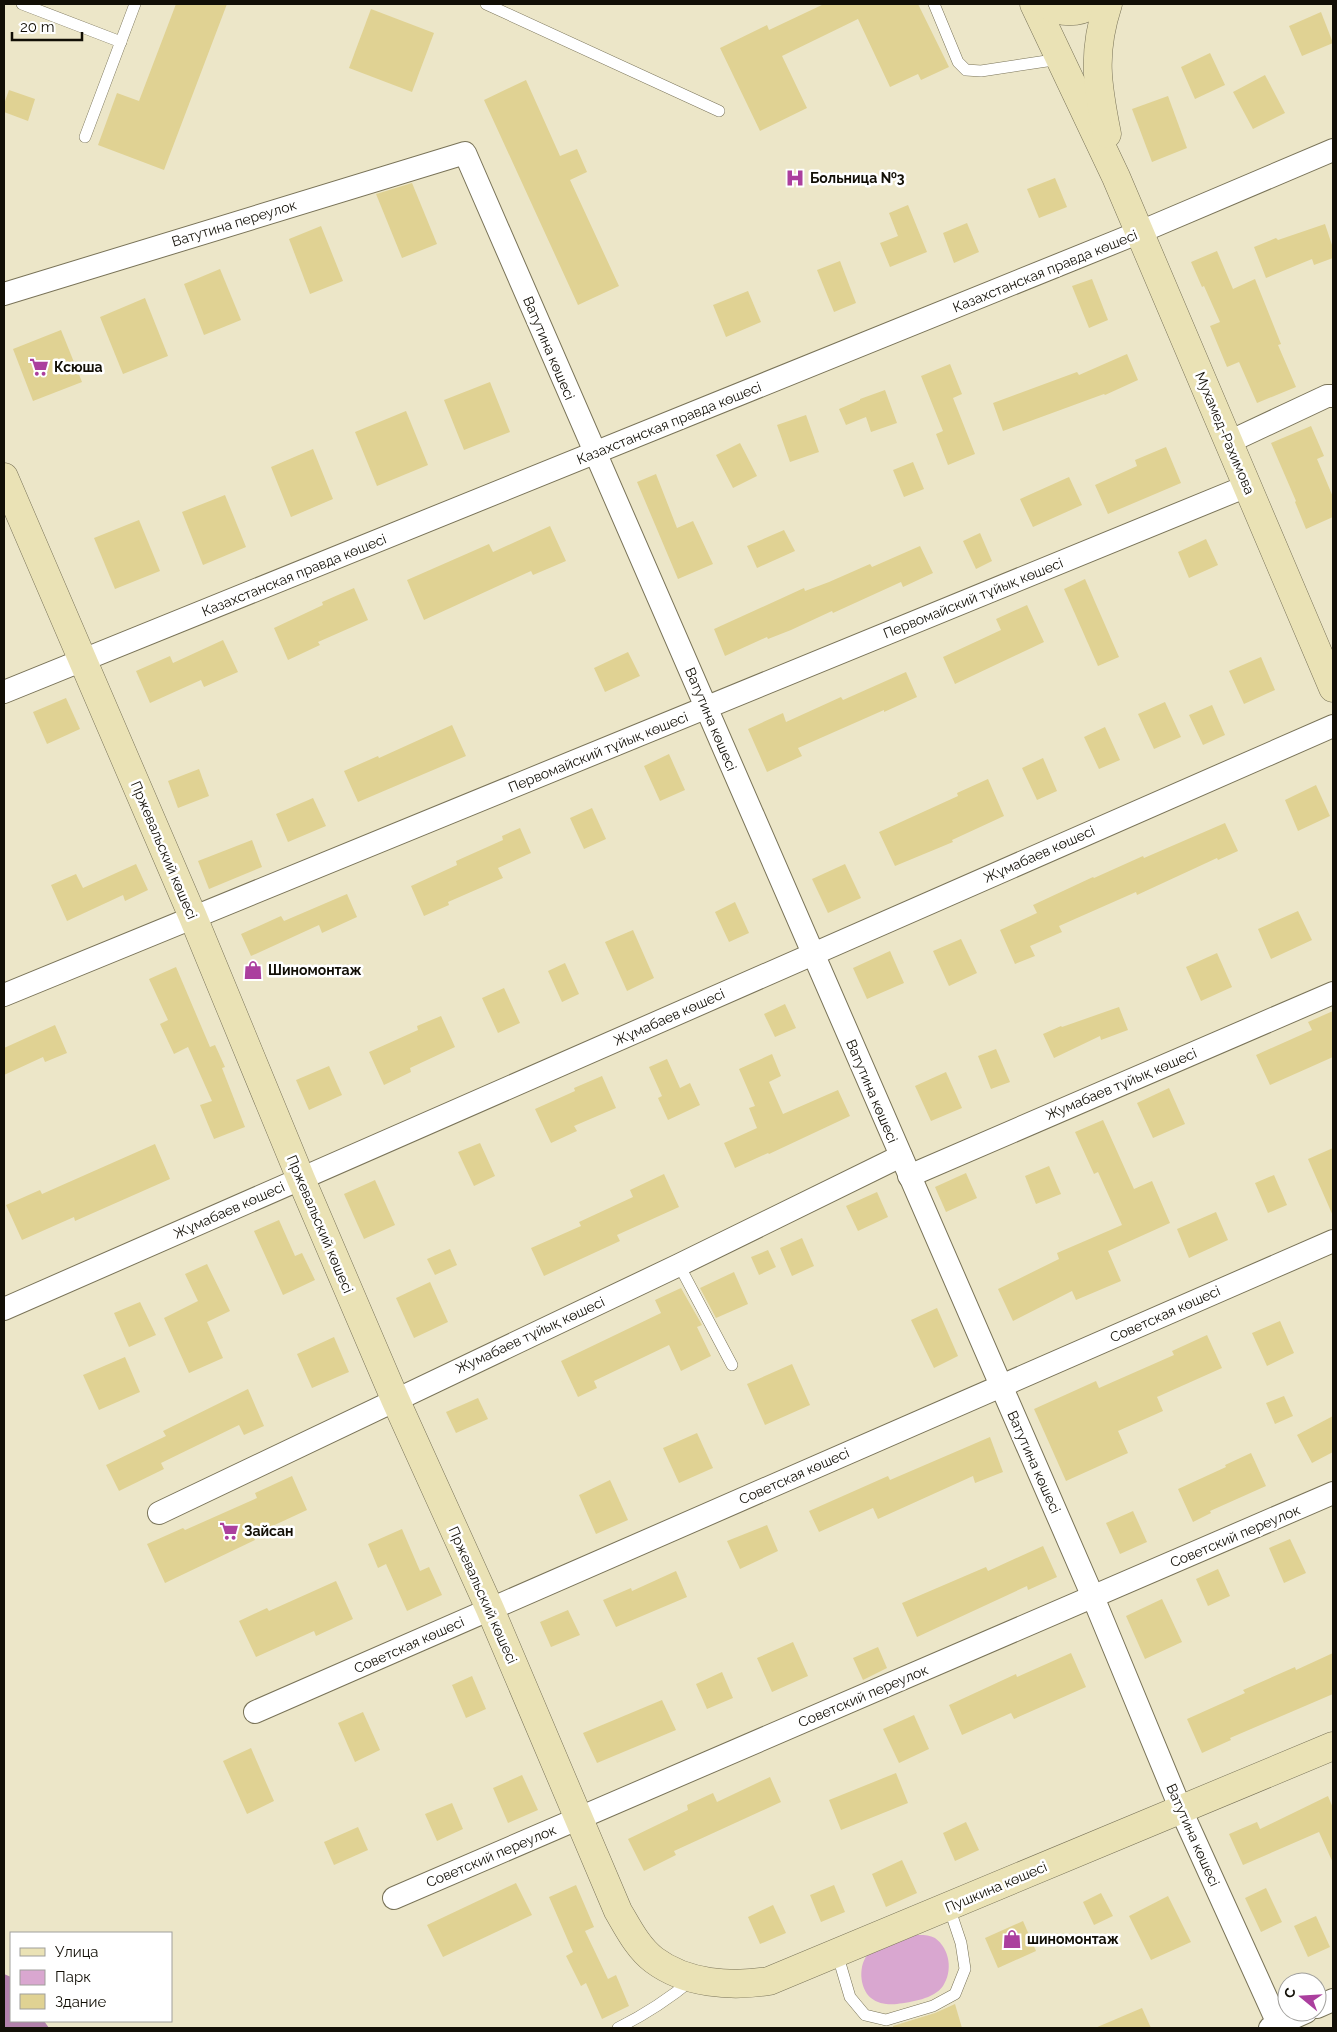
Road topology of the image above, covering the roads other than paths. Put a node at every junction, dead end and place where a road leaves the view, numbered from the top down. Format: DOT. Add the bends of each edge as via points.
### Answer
graph roads {
  1 [pos="22,4"];
  2 [pos="135,4"];
  3 [pos="486,4"];
  4 [pos="934,4"];
  5 [pos="1034,4"];
  6 [pos="1045,4"];
  7 [pos="1094,4"];
  8 [pos="1108,4"];
  9 [pos="121,42"];
  10 [pos="1060,60"];
  11 [pos="719,111"];
  12 [pos="85,137"];
  13 [pos="1333,150"];
  14 [pos="465,153"];
  15 [pos="1116,177"];
  16 [pos="1140,232"];
  17 [pos="4,294"];
  18 [pos="1333,396"];
  19 [pos="1229,442"];
  20 [pos="595,453"];
  21 [pos="4,477"];
  22 [pos="1247,486"];
  23 [pos="82,660"];
  24 [pos="1333,688"];
  25 [pos="4,692"];
  26 [pos="706,707"];
  27 [pos="1333,726"];
  28 [pos="193,917"];
  29 [pos="813,954"];
  30 [pos="1333,992"];
  31 [pos="4,995"];
  32 [pos="905,1166"];
  33 [pos="301,1179"];
  34 [pos="1333,1241"];
  35 [pos="678,1265"];
  36 [pos="4,1309"];
  37 [pos="732,1365"];
  38 [pos="1001,1386"];
  39 [pos="395,1399"];
  40 [pos="1333,1494"];
  41 [pos="159,1512"];
  42 [pos="1092,1597"];
  43 [pos="490,1609"];
  44 [pos="255,1712"];
  45 [pos="1333,1746"];
  46 [pos="1181,1810"];
  47 [pos="580,1818"];
  48 [pos="394,1898"];
  49 [pos="949,1907"];
  50 [pos="837,1953"];
  51 [pos="654,1960"];
  52 [pos="694,1978"];
  53 [pos="1276,2027"];
  54 [pos="618,2028"];
  1 -- 9 [label="lane"];
  2 -- 9 [label="lane"];
  3 -- 11 [label="lane"];
  4 -- 10 [label="lane" via="958,62 966,70 981,71"];
  5 -- 10 [label="street"];
  6 -- 7 [label="street" via="1064,12 1076,12"];
  8 -- 15 [label="street" via="1098,43 1097,74"];
  9 -- 12 [label="lane"];
  10 -- 15 [label="street"];
  13 -- 16 [label="street, Казахстанская правда көшесі"];
  14 -- 17 [label="street, Ватутина переулок"];
  14 -- 20 [label="street, Ватутина көшесі"];
  15 -- 16 [label="street, Мухамед-Рахимова"];
  16 -- 19 [label="street, Мухамед-Рахимова"];
  16 -- 20 [label="street, Казахстанская правда көшесі"];
  18 -- 19 [label="street"];
  19 -- 22 [label="street, Мухамед-Рахимова"];
  20 -- 23 [label="street, Казахстанская правда көшесі"];
  20 -- 26 [label="street, Ватутина көшесі"];
  21 -- 23 [label="street, Пржевальский көшесі"];
  22 -- 24 [label="street, Мухамед-Рахимова"];
  22 -- 26 [label="street, Первомайский тұйық көшесі"];
  23 -- 25 [label="street, Казахстанская правда көшесі"];
  23 -- 28 [label="street, Пржевальский көшесі"];
  26 -- 28 [label="street, Первомайский тұйық көшесі"];
  26 -- 29 [label="street, Ватутина көшесі"];
  27 -- 29 [label="street, Жұмабаев көшесі"];
  28 -- 31 [label="street, Первомайский тұйық көшесі"];
  28 -- 33 [label="street, Пржевальский көшесі"];
  29 -- 32 [label="street, Ватутина көшесі"];
  29 -- 33 [label="street, Жұмабаев көшесі"];
  30 -- 32 [label="street, Жумабаев тұйық көшесі"];
  32 -- 35 [label="street, Жумабаев тұйық көшесі"];
  32 -- 38 [label="street, Ватутина көшесі"];
  33 -- 36 [label="street, Жұмабаев көшесі"];
  33 -- 39 [label="street, Пржевальский көшесі"];
  34 -- 38 [label="street, Советская көшесі"];
  35 -- 37 [label="lane"];
  35 -- 39 [label="street, Жумабаев тұйық көшесі"];
  38 -- 42 [label="street, Ватутина көшесі"];
  38 -- 43 [label="street, Советская көшесі"];
  39 -- 41 [label="street, Жумабаев тұйық көшесі"];
  39 -- 43 [label="street, Пржевальский көшесі"];
  40 -- 42 [label="street, Советский переулок"];
  42 -- 46 [label="street, Ватутина көшесі"];
  42 -- 47 [label="street, Советский переулок"];
  43 -- 44 [label="street, Советская көшесі"];
  43 -- 47 [label="street, Пржевальский көшесі"];
  45 -- 46 [label="street, Пушкина көшесі"];
  46 -- 49 [label="street, Пушкина көшесі"];
  46 -- 53 [label="street, Ватутина көшесі"];
  47 -- 48 [label="street, Советский переулок"];
  47 -- 51 [label="street, Пржевальский көшесі" via="618,1911 634,1939"];
  49 -- 50 [label="street, Пушкина көшесі"];
  49 -- 50 [label="lane" via="961,1943 965,1970 955,1994 933,2006 886,2020 865,2015 850,1997"];
  50 -- 52 [label="street, Пушкина көшесі" via="768,1982 729,1984"];
  51 -- 52 [label="street, Пушкина көшесі"];
  52 -- 54 [label="lane" via="649,2013"];
}
